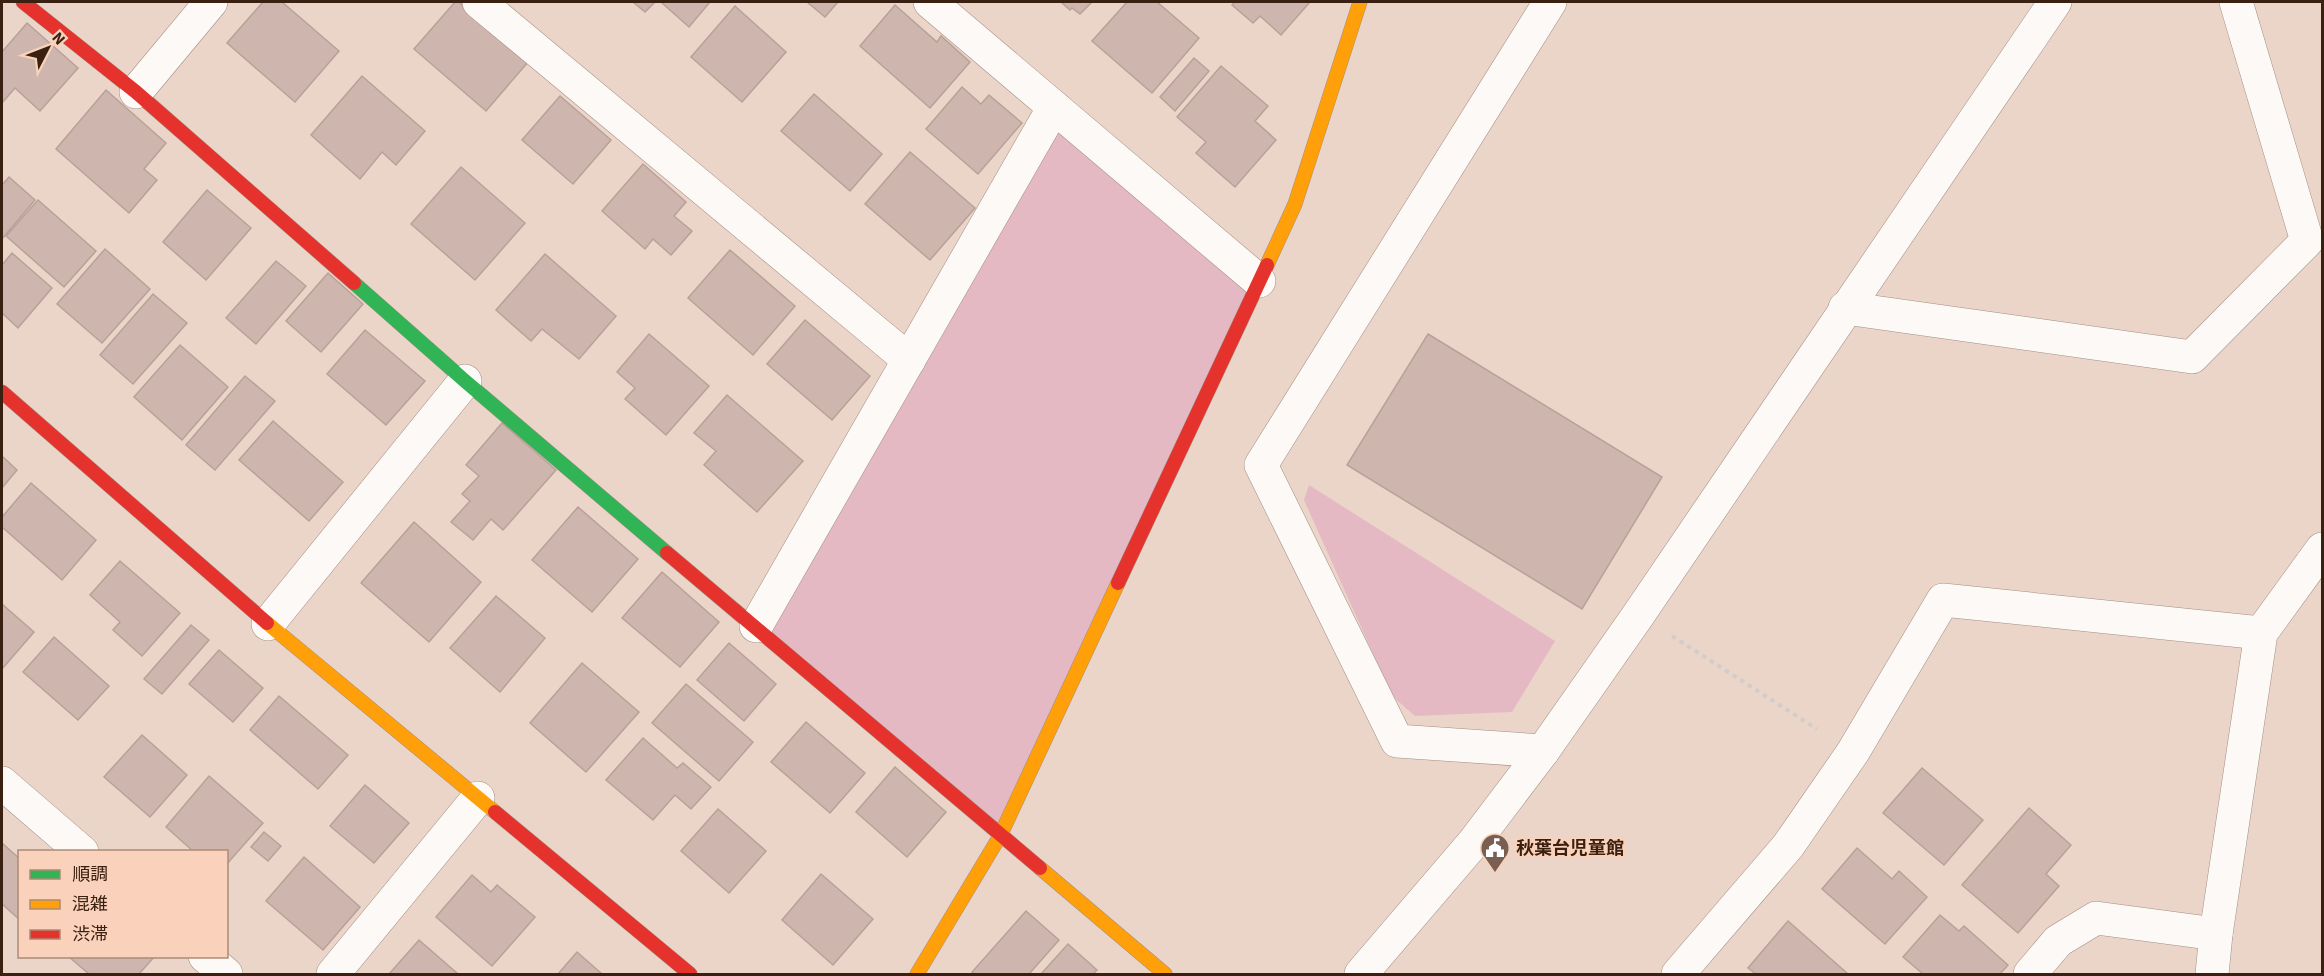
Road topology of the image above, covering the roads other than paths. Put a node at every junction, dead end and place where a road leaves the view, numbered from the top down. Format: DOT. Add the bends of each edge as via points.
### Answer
graph roads {
  1 [pos="23,2"];
  2 [pos="211,2"];
  3 [pos="479,2"];
  4 [pos="930,2"];
  5 [pos="1360,2"];
  6 [pos="1550,2"];
  7 [pos="2055,2"];
  8 [pos="2236,2"];
  9 [pos="136,92"];
  10 [pos="1054,107"];
  11 [pos="1259,281"];
  12 [pos="1845,308"];
  13 [pos="909,360"];
  14 [pos="465,381"];
  15 [pos="2,392"];
  16 [pos="2322,549"];
  17 [pos="268,624"];
  18 [pos="756,626"];
  19 [pos="2261,633"];
  20 [pos="1543,751"];
  21 [pos="2,783"];
  22 [pos="478,798"];
  23 [pos="1000,836"];
  24 [pos="80,850"];
  25 [pos="2216,934"];
  26 [pos="206,958"];
  27 [pos="226,975"];
  28 [pos="333,975"];
  29 [pos="690,975"];
  30 [pos="917,975"];
  31 [pos="1165,975"];
  32 [pos="1361,975"];
  33 [pos="1678,975"];
  34 [pos="2030,975"];
  35 [pos="2212,975"];
  1 -- 9 [label="street"];
  2 -- 9 [label="street"];
  3 -- 13 [label="street"];
  4 -- 10 [label="street"];
  5 -- 11 [label="street" via="1295,204"];
  6 -- 20 [label="street" via="1261,465 1397,741"];
  7 -- 12 [label="street"];
  8 -- 12 [label="street" via="2307,241 2192,357"];
  9 -- 14 [label="street"];
  10 -- 11 [label="street"];
  10 -- 13 [label="street"];
  11 -- 23 [label="street"];
  12 -- 20 [label="street"];
  13 -- 18 [label="street"];
  14 -- 17 [label="street"];
  14 -- 18 [label="street"];
  15 -- 17 [label="street"];
  16 -- 19 [label="street"];
  17 -- 22 [label="street"];
  18 -- 23 [label="street"];
  19 -- 25 [label="street"];
  19 -- 33 [label="street" via="1943,600 1853,752 1788,846"];
  20 -- 32 [label="street" via="1474,842"];
  21 -- 24 [label="street"];
  22 -- 28 [label="street"];
  22 -- 29 [label="street"];
  23 -- 30 [label="street"];
  23 -- 31 [label="street"];
  25 -- 34 [label="street" via="2096,918 2058,941"];
  25 -- 35 [label="street"];
  26 -- 27 [label="street"];
}
